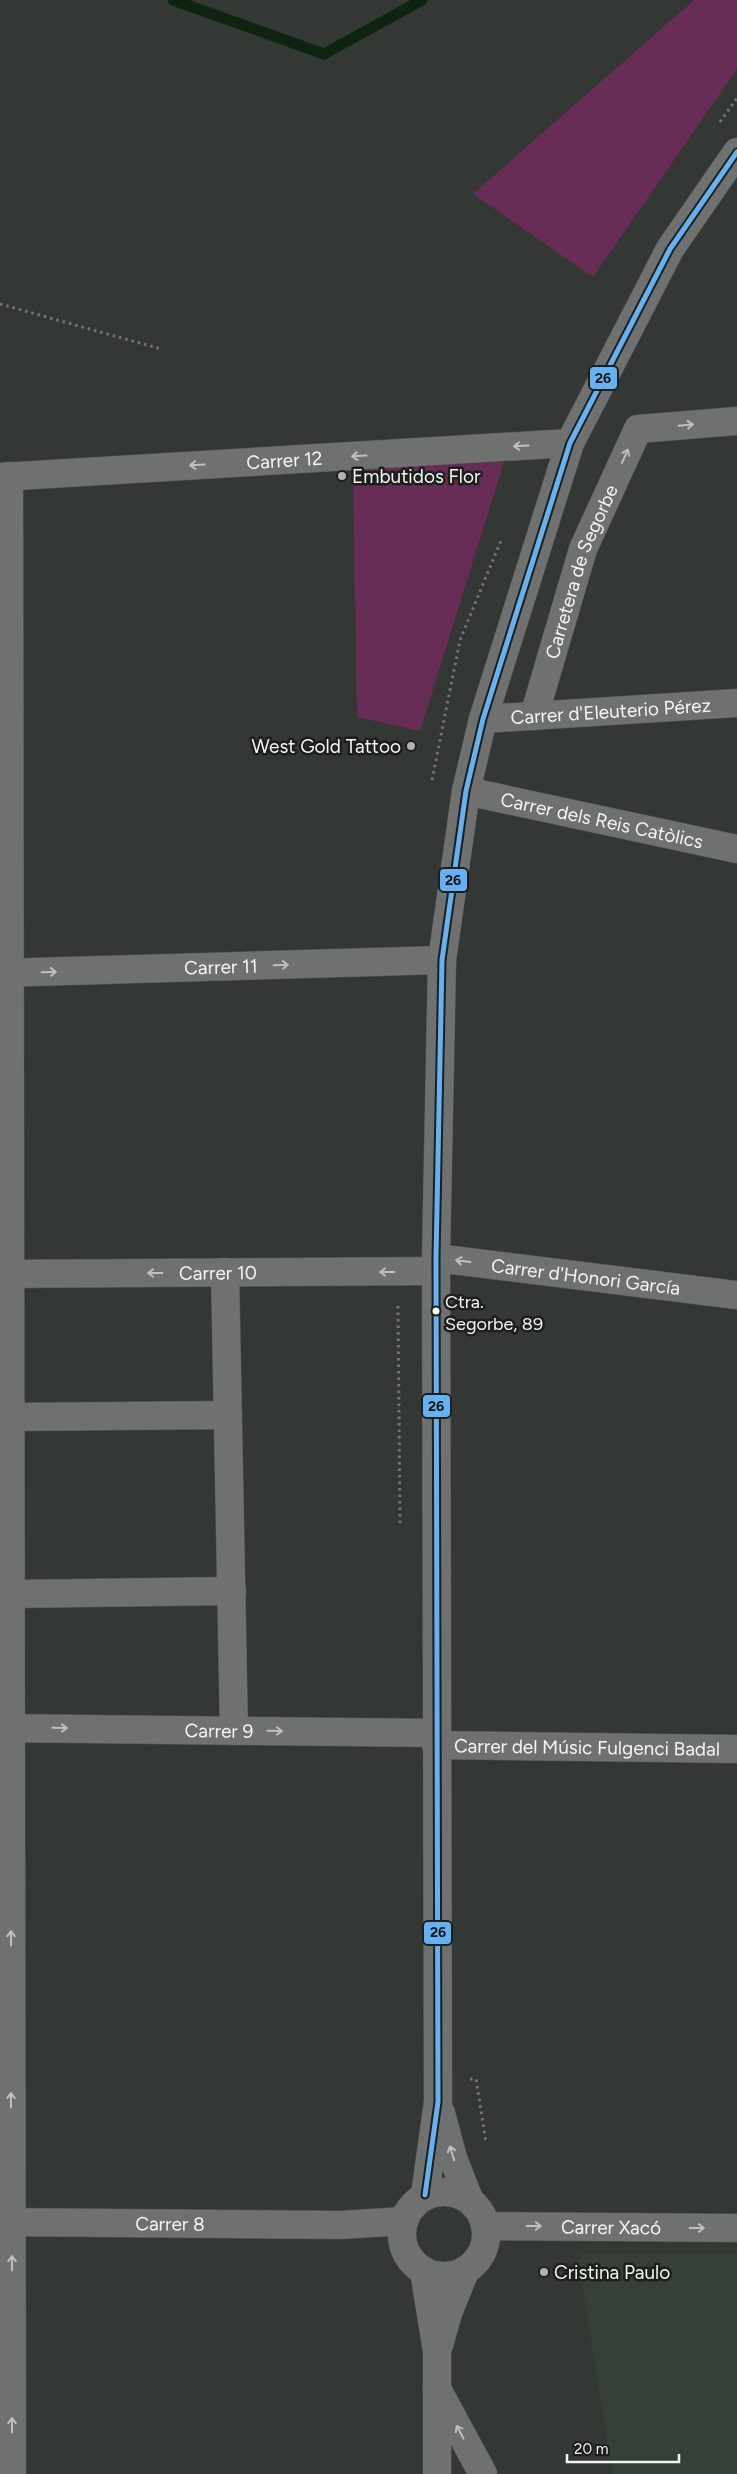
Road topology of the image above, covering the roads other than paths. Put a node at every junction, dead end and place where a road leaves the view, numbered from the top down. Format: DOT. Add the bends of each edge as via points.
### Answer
graph roads {
  1 [pos="737,152"];
  2 [pos="737,421"];
  3 [pos="570,443"];
  4 [pos="4,476"];
  5 [pos="737,703"];
  6 [pos="534,716"];
  7 [pos="483,719"];
  8 [pos="466,791"];
  9 [pos="737,849"];
  10 [pos="442,960"];
  11 [pos="5,973"];
  12 [pos="436,1265"];
  13 [pos="224,1272"];
  14 [pos="5,1274"];
  15 [pos="737,1295"];
  16 [pos="228,1415"];
  17 [pos="10,1417"];
  18 [pos="232,1591"];
  19 [pos="11,1594"];
  20 [pos="5,1728"];
  21 [pos="234,1730"];
  22 [pos="437,1739"];
  23 [pos="737,1749"];
  24 [pos="438,2102"];
  25 [pos="425,2196"];
  26 [pos="469,2199"];
  27 [pos="6,2222"];
  28 [pos="485,2226"];
  29 [pos="737,2228"];
  30 [pos="403,2232"];
  31 [pos="424,2271"];
  32 [pos="465,2271"];
  33 [pos="437,2351"];
  34 [pos="437,2390"];
  35 [pos="12,2474"];
  36 [pos="438,2474"];
  37 [pos="483,2474"];
  1 -- 3 [label="street" via="670,249"];
  6 -- 2 [label="street, Carretera de Segorbe, one-way" via="583,549 638,429"];
  3 -- 4 [label="street, Carrer 12, one-way"];
  3 -- 7 [label="street"];
  4 -- 11 [label="street"];
  5 -- 6 [label="street, Carrer d'Eleuterio Pérez"];
  6 -- 7 [label="street, Carrer d'Eleuterio Pérez"];
  7 -- 8 [label="street"];
  8 -- 9 [label="street, Carrer dels Reis Catòlics"];
  8 -- 10 [label="street"];
  11 -- 10 [label="street, Carrer 11, one-way"];
  10 -- 12 [label="street"];
  11 -- 14 [label="street"];
  12 -- 13 [label="street, Carrer 10, one-way"];
  15 -- 12 [label="street, Carrer d'Honori García, one-way"];
  12 -- 22 [label="street"];
  13 -- 14 [label="street, Carrer 10, one-way"];
  13 -- 16 [label="street"];
  14 -- 17 [label="street"];
  16 -- 17 [label="street"];
  16 -- 18 [label="street"];
  17 -- 19 [label="street"];
  18 -- 19 [label="street"];
  18 -- 21 [label="street"];
  19 -- 20 [label="street"];
  20 -- 21 [label="street, Carrer 9, one-way"];
  27 -- 20 [label="street, one-way"];
  21 -- 22 [label="street, Carrer 9, one-way"];
  22 -- 23 [label="street, Carrer del Músic Fulgenci Badal"];
  22 -- 24 [label="street"];
  24 -- 25 [label="street"];
  26 -- 24 [label="street, one-way" via="453,2158"];
  25 -- 26 [label="street" via="440,2191 455,2192"];
  25 -- 30 [label="street" via="412,2206"];
  26 -- 28 [label="street" via="478,2208"];
  27 -- 30 [label="street, Carrer 8" via="341,2225"];
  35 -- 27 [label="street, one-way"];
  28 -- 29 [label="street, Carrer Xacó, one-way"];
  28 -- 32 [label="street" via="486,2242 481,2254"];
  30 -- 31 [label="street" via="411,2259"];
  31 -- 32 [label="street" via="444,2276"];
  31 -- 33 [label="street"];
  32 -- 33 [label="street"];
  33 -- 34 [label="street"];
  34 -- 36 [label="street"];
  37 -- 34 [label="street, one-way"];
}
